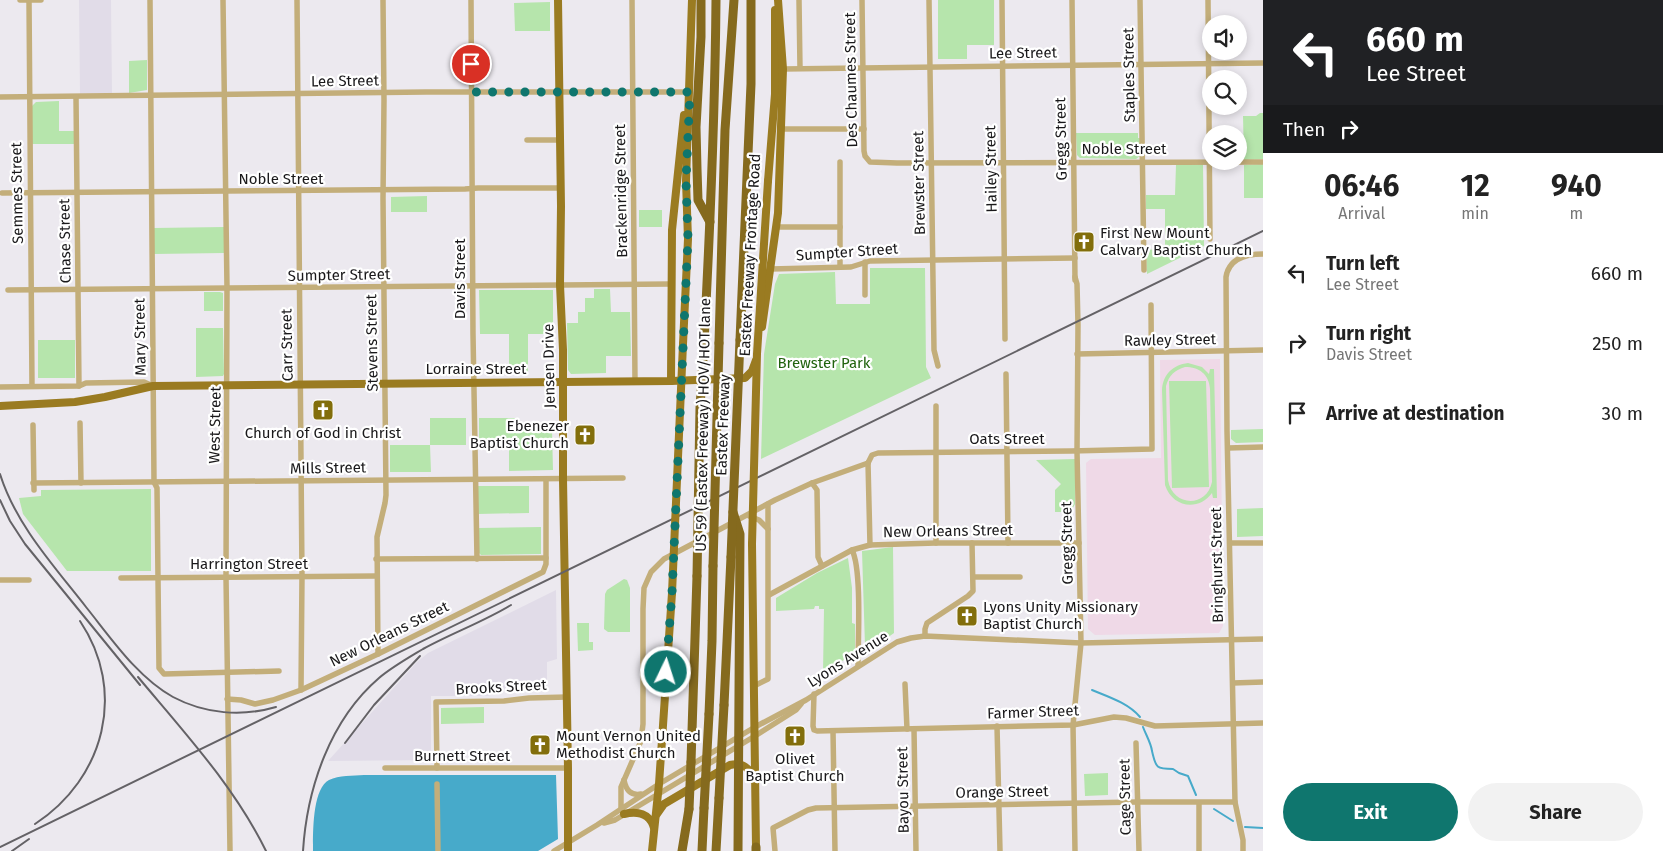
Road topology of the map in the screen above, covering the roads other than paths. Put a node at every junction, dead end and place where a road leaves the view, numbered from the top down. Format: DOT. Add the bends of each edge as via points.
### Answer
graph roads {
  1 [pos="20,0"];
  2 [pos="29,0"];
  3 [pos="41,0"];
  4 [pos="150,0"];
  5 [pos="223,0"];
  6 [pos="297,0"];
  7 [pos="383,0"];
  8 [pos="471,0"];
  9 [pos="558,0"];
  10 [pos="632,0"];
  11 [pos="692,0"];
  12 [pos="701,0"];
  13 [pos="716,0"];
  14 [pos="734,0"];
  15 [pos="751,0"];
  16 [pos="777,0"];
  17 [pos="799,0"];
  18 [pos="862,0"];
  19 [pos="929,0"];
  20 [pos="1002,0"];
  21 [pos="1072,0"];
  22 [pos="1140,0"];
  23 [pos="1208,0"];
  24 [pos="1208,63"];
  25 [pos="1141,64"];
  26 [pos="1263,64"];
  27 [pos="1072,65"];
  28 [pos="1002,66"];
  29 [pos="930,67"];
  30 [pos="800,68"];
  31 [pos="863,68"];
  32 [pos="783,69"];
  33 [pos="472,92"];
  34 [pos="559,92"];
  35 [pos="632,92"];
  36 [pos="690,92"];
  37 [pos="384,93"];
  38 [pos="297,94"];
  39 [pos="150,96"];
  40 [pos="224,96"];
  41 [pos="0,97"];
  42 [pos="29,97"];
  43 [pos="76,97"];
  44 [pos="1209,125"];
  45 [pos="782,129"];
  46 [pos="864,129"];
  47 [pos="526,140"];
  48 [pos="560,140"];
  49 [pos="867,159"];
  50 [pos="840,162"];
  51 [pos="1003,162"];
  52 [pos="1074,162"];
  53 [pos="1143,162"];
  54 [pos="1202,162"];
  55 [pos="1247,162"];
  56 [pos="1263,162"];
  57 [pos="932,163"];
  58 [pos="1210,170"];
  59 [pos="561,188"];
  60 [pos="472,189"];
  61 [pos="383,190"];
  62 [pos="298,191"];
  63 [pos="151,192"];
  64 [pos="226,192"];
  65 [pos="2,193"];
  66 [pos="30,193"];
  67 [pos="77,193"];
  68 [pos="710,223"];
  69 [pos="840,226"];
  70 [pos="777,227"];
  71 [pos="1210,239"];
  72 [pos="1263,254"];
  73 [pos="1075,258"];
  74 [pos="1004,259"];
  75 [pos="933,260"];
  76 [pos="865,262"];
  77 [pos="840,267"];
  78 [pos="771,269"];
  79 [pos="1144,270"];
  80 [pos="634,284"];
  81 [pos="670,284"];
  82 [pos="560,285"];
  83 [pos="473,286"];
  84 [pos="384,287"];
  85 [pos="227,288"];
  86 [pos="299,288"];
  87 [pos="78,289"];
  88 [pos="152,289"];
  89 [pos="8,290"];
  90 [pos="31,290"];
  91 [pos="866,295"];
  92 [pos="1151,305"];
  93 [pos="1005,339"];
  94 [pos="1263,350"];
  95 [pos="1227,352"];
  96 [pos="1152,353"];
  97 [pos="1077,354"];
  98 [pos="938,366"];
  99 [pos="1006,374"];
  100 [pos="636,381"];
  101 [pos="671,381"];
  102 [pos="563,382"];
  103 [pos="386,383"];
  104 [pos="474,383"];
  105 [pos="227,384"];
  106 [pos="300,384"];
  107 [pos="0,386"];
  108 [pos="32,386"];
  109 [pos="79,386"];
  110 [pos="153,386"];
  111 [pos="0,406"];
  112 [pos="936,406"];
  113 [pos="80,423"];
  114 [pos="33,424"];
  115 [pos="1263,447"];
  116 [pos="1228,448"];
  117 [pos="1077,451"];
  118 [pos="936,452"];
  119 [pos="1006,452"];
  120 [pos="868,463"];
  121 [pos="623,478"];
  122 [pos="546,479"];
  123 [pos="563,479"];
  124 [pos="385,480"];
  125 [pos="476,480"];
  126 [pos="300,481"];
  127 [pos="154,482"];
  128 [pos="226,482"];
  129 [pos="81,483"];
  130 [pos="812,483"];
  131 [pos="768,504"];
  132 [pos="733,512"];
  133 [pos="746,515"];
  134 [pos="768,529"];
  135 [pos="936,543"];
  136 [pos="972,543"];
  137 [pos="1008,543"];
  138 [pos="1079,543"];
  139 [pos="1263,543"];
  140 [pos="1230,544"];
  141 [pos="870,545"];
  142 [pos="852,550"];
  143 [pos="477,558"];
  144 [pos="546,558"];
  145 [pos="376,559"];
  146 [pos="822,566"];
  147 [pos="302,576"];
  148 [pos="376,576"];
  149 [pos="226,577"];
  150 [pos="973,577"];
  151 [pos="1020,577"];
  152 [pos="121,578"];
  153 [pos="157,578"];
  154 [pos="0,580"];
  155 [pos="30,580"];
  156 [pos="769,595"];
  157 [pos="925,636"];
  158 [pos="1263,639"];
  159 [pos="1231,640"];
  160 [pos="1081,643"];
  161 [pos="378,654"];
  162 [pos="858,666"];
  163 [pos="279,671"];
  164 [pos="227,672"];
  165 [pos="1263,682"];
  166 [pos="1233,683"];
  167 [pos="905,684"];
  168 [pos="754,686"];
  169 [pos="301,690"];
  170 [pos="814,694"];
  171 [pos="567,697"];
  172 [pos="227,699"];
  173 [pos="806,700"];
  174 [pos="1234,723"];
  175 [pos="1263,723"];
  176 [pos="1073,725"];
  177 [pos="997,726"];
  178 [pos="755,727"];
  179 [pos="911,730"];
  180 [pos="833,731"];
  181 [pos="755,736"];
  182 [pos="1136,743"];
  183 [pos="385,768"];
  184 [pos="437,768"];
  185 [pos="568,768"];
  186 [pos="624,780"];
  187 [pos="756,781"];
  188 [pos="437,784"];
  189 [pos="659,784"];
  190 [pos="644,794"];
  191 [pos="658,795"];
  192 [pos="1138,802"];
  193 [pos="1235,802"];
  194 [pos="1074,803"];
  195 [pos="1199,803"];
  196 [pos="999,805"];
  197 [pos="915,807"];
  198 [pos="834,808"];
  199 [pos="689,809"];
  200 [pos="622,812"];
  201 [pos="656,818"];
  202 [pos="654,832"];
  203 [pos="568,842"];
  204 [pos="756,850"];
  205 [pos="230,851"];
  206 [pos="438,851"];
  207 [pos="554,851"];
  208 [pos="568,851"];
  209 [pos="652,851"];
  210 [pos="682,851"];
  211 [pos="687,851"];
  212 [pos="702,851"];
  213 [pos="716,851"];
  214 [pos="738,851"];
  215 [pos="775,851"];
  216 [pos="836,851"];
  217 [pos="916,851"];
  218 [pos="1000,851"];
  219 [pos="1075,851"];
  220 [pos="1138,851"];
  221 [pos="1199,851"];
  222 [pos="1243,851"];
  1 -- 2 [label="street"];
  2 -- 3 [label="street"];
  2 -- 42 [label="street, Semmes Street"];
  4 -- 39 [label="street, Mary Street"];
  5 -- 40 [label="street, West Street"];
  6 -- 38 [label="street, Carr Street"];
  7 -- 37 [label="street, Stevens Street"];
  8 -- 33 [label="street, Davis Street"];
  9 -- 34 [label="main road, Jensen Drive"];
  10 -- 35 [label="street, Brackenridge Street"];
  11 -- 36 [label="main road"];
  12 -- 68 [label="highway" via="696,127 698,200"];
  13 -- 68 [label="highway, Eastex Freeway"];
  14 -- 212 [label="highway, US 59 (Eastex Freeway) HOV/HOT lane, bridge" via="726,130 712,640"];
  15 -- 132 [label="highway, Eastex Freeway, bridge" via="751,84"];
  16 -- 32 [label="main road, Lorraine Street"];
  16 -- 168 [label="main road, Eastex Freeway Frontage Road, bridge" via="775,94 757,354 752,544"];
  17 -- 30 [label="street"];
  18 -- 31 [label="street, Des Chaumes Street"];
  19 -- 29 [label="street, Brewster Street"];
  20 -- 28 [label="street, Hailey Street"];
  21 -- 27 [label="street, Gregg Street"];
  22 -- 25 [label="street, Staples Street"];
  23 -- 24 [label="street"];
  24 -- 25 [label="street, Lee Street"];
  24 -- 26 [label="street, Lee Street"];
  24 -- 44 [label="street"];
  25 -- 27 [label="street, Lee Street"];
  25 -- 53 [label="street, Staples Street"];
  27 -- 28 [label="street, Lee Street"];
  27 -- 52 [label="street, Gregg Street"];
  28 -- 29 [label="street, Lee Street"];
  28 -- 51 [label="street, Hailey Street"];
  29 -- 31 [label="street, Lee Street"];
  29 -- 57 [label="street, Brewster Street"];
  30 -- 31 [label="street, Lee Street"];
  30 -- 32 [label="street, Lee Street"];
  31 -- 46 [label="street, Des Chaumes Street"];
  32 -- 45 [label="main road, Lorraine Street"];
  33 -- 34 [label="street, Lee Street"];
  33 -- 37 [label="street, Lee Street"];
  33 -- 60 [label="street, Davis Street"];
  34 -- 35 [label="street, Lee Street"];
  34 -- 48 [label="main road, Jensen Drive"];
  35 -- 36 [label="street, Lee Street"];
  35 -- 80 [label="street, Brackenridge Street"];
  36 -- 81 [label="main road" via="686,102 674,203"];
  36 -- 189 [label="main road, bridge" via="686,181 688,238 672,593"];
  37 -- 38 [label="street, Lee Street"];
  37 -- 61 [label="street, Stevens Street"];
  38 -- 40 [label="street, Lee Street"];
  38 -- 62 [label="street, Carr Street"];
  39 -- 40 [label="street, Lee Street"];
  39 -- 43 [label="street, Lee Street"];
  39 -- 63 [label="street, Mary Street"];
  40 -- 64 [label="street, West Street"];
  41 -- 42 [label="street, Lee Street"];
  42 -- 43 [label="street, Lee Street"];
  42 -- 66 [label="street, Semmes Street"];
  43 -- 67 [label="street, Chase Street"];
  45 -- 46 [label="street"];
  45 -- 70 [label="main road, Lorraine Street"];
  46 -- 49 [label="street, Des Chaumes Street"];
  47 -- 48 [label="street"];
  48 -- 59 [label="main road, Jensen Drive"];
  49 -- 57 [label="street, Noble Street" via="875,163"];
  50 -- 69 [label="street"];
  51 -- 52 [label="street, Noble Street"];
  51 -- 57 [label="street, Noble Street"];
  51 -- 74 [label="street, Hailey Street"];
  52 -- 53 [label="street, Noble Street"];
  52 -- 73 [label="street, Gregg Street"];
  53 -- 54 [label="street, Noble Street"];
  53 -- 79 [label="street, Staples Street"];
  55 -- 56 [label="street, Noble Street"];
  57 -- 75 [label="street, Brewster Street"];
  58 -- 71 [label="street"];
  59 -- 60 [label="street, Noble Street"];
  59 -- 82 [label="main road, Jensen Drive"];
  60 -- 61 [label="street, Noble Street"];
  60 -- 83 [label="street, Davis Street"];
  61 -- 62 [label="street, Noble Street"];
  61 -- 84 [label="street, Stevens Street"];
  62 -- 64 [label="street, Noble Street"];
  62 -- 86 [label="street, Carr Street"];
  63 -- 64 [label="street, Noble Street"];
  63 -- 67 [label="street, Noble Street"];
  63 -- 88 [label="street, Mary Street"];
  64 -- 85 [label="street, West Street"];
  65 -- 66 [label="street, Noble Street"];
  66 -- 67 [label="street, Noble Street"];
  66 -- 90 [label="street, Semmes Street"];
  67 -- 87 [label="street, Chase Street"];
  68 -- 199 [label="highway, Eastex Freeway, bridge" via="700,408 694,722"];
  69 -- 70 [label="street"];
  69 -- 77 [label="street"];
  70 -- 78 [label="main road, Lorraine Street"];
  72 -- 95 [label="street, Bringhurst Street" via="1247,255 1229,268 1226,277"];
  73 -- 74 [label="street, Sumpter Street"];
  73 -- 97 [label="street, Gregg Street"];
  74 -- 75 [label="street, Sumpter Street"];
  74 -- 93 [label="street, Hailey Street"];
  75 -- 76 [label="street, Sumpter Street"];
  75 -- 98 [label="street, Brewster Street" via="934,350"];
  76 -- 77 [label="street, Sumpter Street"];
  76 -- 91 [label="street"];
  77 -- 78 [label="street, Sumpter Street"];
  78 -- 101 [label="main road, Lorraine Street" via="752,371 745,378"];
  80 -- 81 [label="street, Sumpter Street"];
  80 -- 82 [label="street, Sumpter Street"];
  80 -- 100 [label="street, Brackenridge Street"];
  81 -- 101 [label="main road"];
  82 -- 83 [label="street, Sumpter Street"];
  82 -- 102 [label="main road, Jensen Drive"];
  83 -- 84 [label="street, Sumpter Street"];
  83 -- 104 [label="street, Davis Street"];
  84 -- 86 [label="street, Sumpter Street"];
  84 -- 103 [label="street, Stevens Street"];
  85 -- 86 [label="street, Sumpter Street"];
  85 -- 88 [label="street, Sumpter Street"];
  85 -- 105 [label="street, West Street"];
  86 -- 106 [label="street, Carr Street"];
  87 -- 88 [label="street, Sumpter Street"];
  87 -- 90 [label="street, Sumpter Street"];
  87 -- 109 [label="street, Chase Street"];
  88 -- 110 [label="street, Mary Street"];
  89 -- 90 [label="street, Sumpter Street"];
  90 -- 108 [label="street, Semmes Street"];
  92 -- 96 [label="street"];
  94 -- 95 [label="street, Rawley Street"];
  95 -- 96 [label="street, Rawley Street"];
  95 -- 116 [label="street, Bringhurst Street"];
  96 -- 97 [label="street, Rawley Street"];
  96 -- 117 [label="street, Oats Street" via="1152,449"];
  97 -- 117 [label="street, Gregg Street"];
  99 -- 119 [label="street"];
  100 -- 101 [label="main road, Lorraine Street"];
  100 -- 102 [label="main road, Lorraine Street"];
  102 -- 104 [label="main road, Lorraine Street"];
  102 -- 123 [label="main road, Jensen Drive"];
  103 -- 104 [label="main road, Lorraine Street"];
  103 -- 106 [label="main road, Lorraine Street"];
  103 -- 124 [label="street, Stevens Street"];
  104 -- 125 [label="street, Davis Street"];
  105 -- 106 [label="main road, Lorraine Street"];
  105 -- 110 [label="main road, Lorraine Street"];
  105 -- 128 [label="street, West Street"];
  106 -- 126 [label="street, Carr Street"];
  107 -- 108 [label="street, Lorraine Street"];
  108 -- 109 [label="street, Lorraine Street"];
  109 -- 110 [label="street, Lorraine Street" via="86,383 144,382"];
  110 -- 111 [label="main road, Lorraine Street" via="75,402"];
  110 -- 127 [label="street, Mary Street"];
  112 -- 118 [label="street"];
  113 -- 129 [label="street"];
  114 -- 129 [label="street, Mills Street" via="33,486"];
  115 -- 116 [label="street"];
  116 -- 140 [label="street, Bringhurst Street"];
  117 -- 119 [label="street, Oats Street"];
  117 -- 138 [label="street, Gregg Street"];
  118 -- 119 [label="street, Oats Street"];
  118 -- 120 [label="street, Oats Street" via="878,453 872,455"];
  118 -- 135 [label="street"];
  119 -- 137 [label="street"];
  120 -- 130 [label="street, Oats Street"];
  120 -- 141 [label="street"];
  121 -- 123 [label="street, Mills Street"];
  122 -- 123 [label="street, Mills Street"];
  122 -- 125 [label="street, Mills Street"];
  122 -- 144 [label="street"];
  123 -- 171 [label="main road, Jensen Drive"];
  124 -- 125 [label="street, Mills Street"];
  124 -- 126 [label="street, Mills Street"];
  124 -- 145 [label="street, Stevens Street" via="385,503"];
  125 -- 143 [label="street, Davis Street"];
  126 -- 128 [label="street, Mills Street"];
  126 -- 147 [label="street, Carr Street"];
  127 -- 128 [label="street, Mills Street"];
  127 -- 129 [label="street, Mills Street"];
  127 -- 153 [label="street, Mary Street" via="157,488"];
  128 -- 149 [label="street, West Street"];
  130 -- 131 [label="street, Oats Street"];
  130 -- 146 [label="street" via="817,490 818,557"];
  131 -- 133 [label="street"];
  131 -- 134 [label="street"];
  132 -- 213 [label="highway, Eastex Freeway, bridge"];
  132 -- 214 [label="highway, bridge" via="740,534"];
  133 -- 134 [label="street" via="759,520"];
  133 -- 186 [label="street" via="664,559 651,572 644,588 643,602 641,741"];
  134 -- 156 [label="street"];
  135 -- 136 [label="street, New Orleans Street"];
  135 -- 141 [label="street, New Orleans Street"];
  136 -- 137 [label="street, New Orleans Street"];
  136 -- 150 [label="street"];
  137 -- 138 [label="street, New Orleans Street"];
  138 -- 160 [label="street, Gregg Street"];
  139 -- 140 [label="street"];
  140 -- 159 [label="street, Bringhurst Street"];
  141 -- 142 [label="street, New Orleans Street"];
  142 -- 146 [label="street, New Orleans Street"];
  142 -- 162 [label="street" via="858,582"];
  143 -- 144 [label="street"];
  143 -- 145 [label="street"];
  144 -- 161 [label="street, New Orleans Street" via="543,572"];
  145 -- 148 [label="street, Stevens Street"];
  146 -- 156 [label="street, New Orleans Street"];
  147 -- 148 [label="street, Harrington Street"];
  147 -- 149 [label="street, Harrington Street"];
  147 -- 169 [label="street, Carr Street"];
  148 -- 161 [label="street, Stevens Street"];
  149 -- 153 [label="street, Harrington Street"];
  149 -- 164 [label="street, West Street"];
  150 -- 151 [label="street"];
  150 -- 157 [label="street" via="970,595 927,623"];
  152 -- 153 [label="street, Harrington Street"];
  153 -- 164 [label="street, Mary Street" via="158,668 168,674"];
  154 -- 155 [label="street"];
  156 -- 168 [label="street" via="768,679"];
  157 -- 160 [label="street, Lyons Avenue"];
  157 -- 162 [label="street, Lyons Avenue" via="897,642"];
  158 -- 159 [label="street, Lyons Avenue"];
  159 -- 160 [label="street, Lyons Avenue"];
  159 -- 166 [label="street, Bringhurst Street"];
  160 -- 176 [label="street, Gregg Street"];
  161 -- 169 [label="street, New Orleans Street"];
  162 -- 170 [label="street, Lyons Avenue"];
  163 -- 164 [label="street"];
  164 -- 172 [label="street, West Street"];
  165 -- 166 [label="street"];
  166 -- 174 [label="street, Bringhurst Street"];
  167 -- 179 [label="street, Bayou Street"];
  168 -- 178 [label="main road, Eastex Freeway Frontage Road"];
  169 -- 172 [label="street, New Orleans Street" via="255,704"];
  170 -- 173 [label="street, Lyons Avenue"];
  170 -- 180 [label="street" via="814,730"];
  171 -- 184 [label="street, Brooks Street" via="436,702"];
  171 -- 185 [label="main road, Jensen Drive"];
  172 -- 205 [label="street, West Street"];
  173 -- 178 [label="street, Lyons Avenue"];
  173 -- 181 [label="street, Lyons Avenue"];
  174 -- 175 [label="street, Farmer Street"];
  174 -- 176 [label="street, Farmer Street" via="1155,726 1114,717"];
  174 -- 193 [label="street, Bringhurst Street"];
  176 -- 177 [label="street, Farmer Street"];
  176 -- 194 [label="street, Gregg Street"];
  177 -- 179 [label="street, Farmer Street"];
  177 -- 196 [label="street"];
  178 -- 181 [label="main road, Eastex Freeway Frontage Road"];
  178 -- 189 [label="street, Lyons Avenue"];
  179 -- 180 [label="street, Farmer Street"];
  179 -- 197 [label="street, Bayou Street"];
  180 -- 198 [label="street"];
  181 -- 187 [label="main road, Eastex Freeway Frontage Road"];
  181 -- 191 [label="street, Lyons Avenue"];
  182 -- 192 [label="street, Cage Street"];
  183 -- 184 [label="street, Burnett Street"];
  184 -- 185 [label="street, Burnett Street"];
  185 -- 203 [label="main road, Jensen Drive"];
  186 -- 190 [label="street" via="625,787 632,794"];
  186 -- 200 [label="street"];
  187 -- 201 [label="main road" via="744,765 730,766 664,804"];
  187 -- 204 [label="main road, Eastex Freeway Frontage Road"];
  188 -- 206 [label="street"];
  189 -- 190 [label="street, Lyons Avenue"];
  189 -- 191 [label="main road"];
  190 -- 200 [label="street, Lyons Avenue"];
  191 -- 200 [label="street, Lyons Avenue"];
  191 -- 201 [label="main road"];
  192 -- 194 [label="street, Orange Street"];
  192 -- 195 [label="street, Orange Street"];
  192 -- 220 [label="street, Cage Street"];
  193 -- 195 [label="street, Orange Street"];
  193 -- 222 [label="street, Bringhurst Street"];
  194 -- 196 [label="street, Orange Street"];
  194 -- 219 [label="street, Gregg Street"];
  195 -- 221 [label="street"];
  196 -- 197 [label="street, Orange Street"];
  196 -- 218 [label="street"];
  197 -- 198 [label="street, Orange Street"];
  197 -- 217 [label="street, Bayou Street"];
  198 -- 215 [label="street, Orange Street" via="808,810 773,828"];
  198 -- 216 [label="street"];
  199 -- 210 [label="highway"];
  199 -- 211 [label="highway, Eastex Freeway"];
  200 -- 202 [label="main road" via="646,816 652,822"];
  200 -- 203 [label="street, Lyons Avenue" via="615,820 598,825"];
  201 -- 202 [label="main road"];
  202 -- 209 [label="main road"];
  203 -- 207 [label="street, Lyons Avenue"];
  203 -- 208 [label="main road, Jensen Drive"];
}
